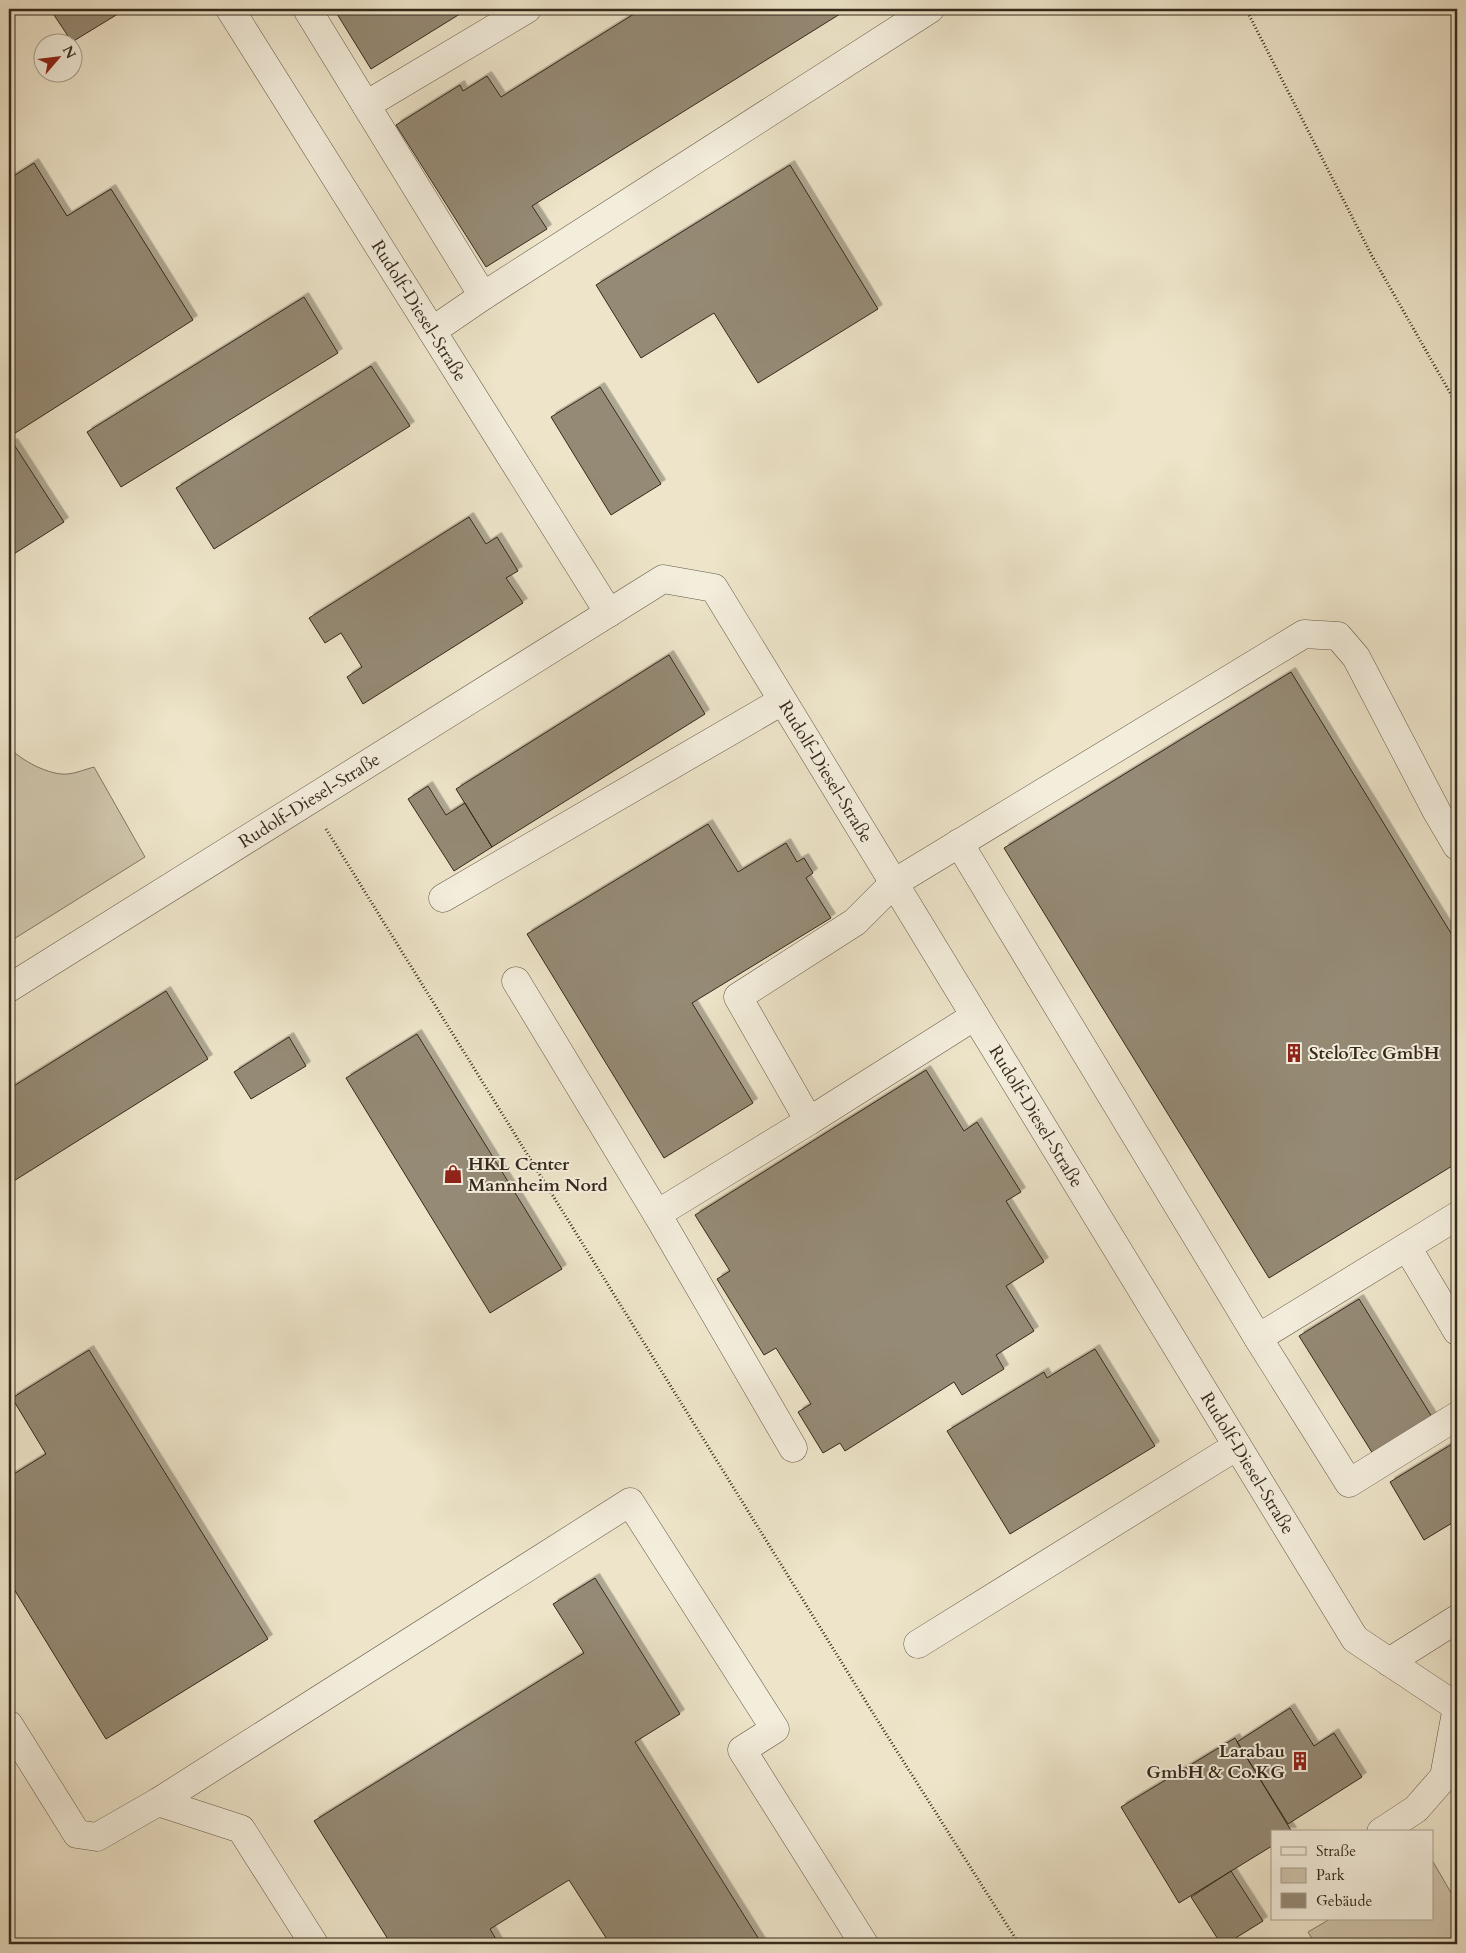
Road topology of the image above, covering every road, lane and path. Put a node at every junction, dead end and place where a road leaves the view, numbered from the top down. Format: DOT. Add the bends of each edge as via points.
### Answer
graph roads {
  1 [pos="230,9"];
  2 [pos="307,9"];
  3 [pos="527,9"];
  4 [pos="930,9"];
  5 [pos="1246,9"];
  6 [pos="366,105"];
  7 [pos="482,296"];
  8 [pos="432,331"];
  9 [pos="1457,405"];
  10 [pos="609,613"];
  11 [pos="782,700"];
  12 [pos="308,800"];
  13 [pos="959,843"];
  14 [pos="1457,846"];
  15 [pos="894,883"];
  16 [pos="443,898"];
  17 [pos="516,981"];
  18 [pos="9,988"];
  19 [pos="975,1016"];
  20 [pos="809,1121"];
  21 [pos="657,1214"];
  22 [pos="1457,1216"];
  23 [pos="1407,1247"];
  24 [pos="1457,1331"];
  25 [pos="1258,1338"];
  26 [pos="1457,1416"];
  27 [pos="1237,1446"];
  28 [pos="793,1448"];
  29 [pos="1457,1619"];
  30 [pos="918,1644"];
  31 [pos="1389,1662"];
  32 [pos="1457,1707"];
  33 [pos="9,1725"];
  34 [pos="158,1802"];
  35 [pos="1384,1830"];
  36 [pos="314,1944"];
  37 [pos="864,1944"];
  38 [pos="1019,1944"];
  1 -- 8 [label="street, Rudolf-Diesel-Straße"];
  2 -- 6 [label="street"];
  3 -- 6 [label="street"];
  4 -- 7 [label="street"];
  5 -- 9 [label="path" via="1372,256"];
  6 -- 7 [label="street"];
  7 -- 8 [label="street"];
  8 -- 10 [label="street, Rudolf-Diesel-Straße"];
  10 -- 11 [label="street, Rudolf-Diesel-Straße" via="664,580 714,588"];
  10 -- 12 [label="street, Rudolf-Diesel-Straße"];
  11 -- 15 [label="street, Rudolf-Diesel-Straße"];
  11 -- 16 [label="street"];
  12 -- 18 [label="street, Rudolf-Diesel-Straße"];
  12 -- 38 [label="path"];
  13 -- 14 [label="street" via="1304,634 1338,636 1356,656"];
  13 -- 15 [label="street"];
  13 -- 25 [label="street"];
  15 -- 19 [label="street, Rudolf-Diesel-Straße"];
  15 -- 20 [label="street" via="855,922 738,997"];
  17 -- 21 [label="street"];
  19 -- 20 [label="street"];
  19 -- 27 [label="street, Rudolf-Diesel-Straße"];
  20 -- 21 [label="street"];
  21 -- 28 [label="street"];
  22 -- 23 [label="street"];
  23 -- 24 [label="street"];
  23 -- 25 [label="street"];
  25 -- 26 [label="street" via="1349,1483"];
  27 -- 30 [label="street"];
  27 -- 31 [label="street, Rudolf-Diesel-Straße" via="1355,1639"];
  29 -- 31 [label="street"];
  31 -- 32 [label="street, Rudolf-Diesel-Straße"];
  32 -- 35 [label="street" via="1444,1777 1416,1809"];
  33 -- 34 [label="street" via="77,1834 97,1837"];
  34 -- 36 [label="street" via="241,1829"];
  34 -- 37 [label="street" via="630,1502 775,1729 742,1750"];
}
